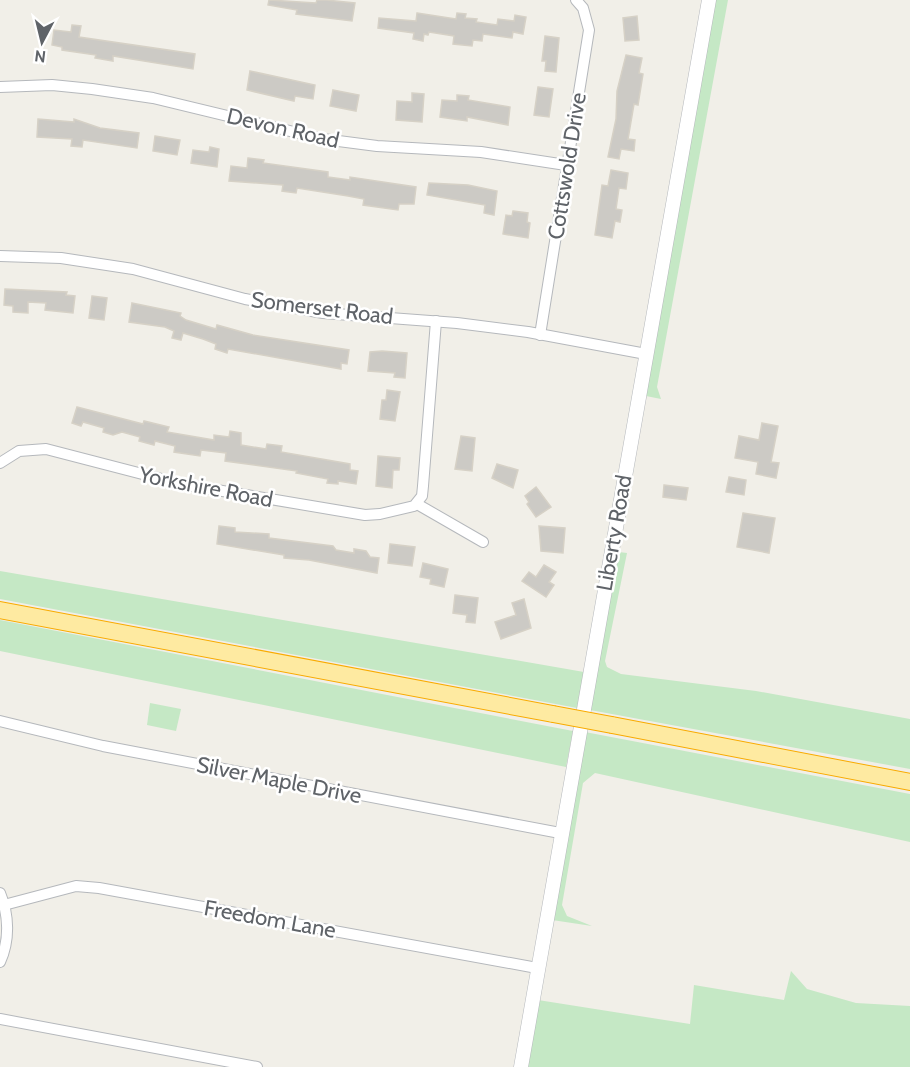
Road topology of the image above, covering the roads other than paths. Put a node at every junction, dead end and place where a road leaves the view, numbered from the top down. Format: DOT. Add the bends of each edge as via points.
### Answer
graph roads {
  1 [pos="576,0"];
  2 [pos="709,0"];
  3 [pos="0,87"];
  4 [pos="566,165"];
  5 [pos="0,256"];
  6 [pos="436,321"];
  7 [pos="540,334"];
  8 [pos="646,354"];
  9 [pos="0,463"];
  10 [pos="417,504"];
  11 [pos="483,542"];
  12 [pos="0,610"];
  13 [pos="0,721"];
  14 [pos="910,782"];
  15 [pos="560,834"];
  16 [pos="0,893"];
  17 [pos="4,904"];
  18 [pos="0,962"];
  19 [pos="537,968"];
  20 [pos="0,1019"];
  21 [pos="257,1067"];
  22 [pos="520,1067"];
  1 -- 4 [label="street, Cottswold Drive" via="583,8 589,30"];
  2 -- 8 [label="street, Liberty Road"];
  3 -- 4 [label="street, Devon Road" via="92,88 153,98 323,140 481,152"];
  4 -- 7 [label="street, Cottswold Drive"];
  5 -- 6 [label="street, Somerset Road" via="61,258 134,269 245,299 322,313"];
  6 -- 7 [label="street, Somerset Road"];
  6 -- 10 [label="street" via="423,486"];
  7 -- 8 [label="street, Somerset Road"];
  8 -- 15 [label="street, Liberty Road"];
  9 -- 10 [label="street, Yorkshire Road" via="19,451 46,449 181,484 365,515"];
  10 -- 11 [label="street"];
  12 -- 14 [label="highway, bridge"];
  13 -- 15 [label="street, Silver Maple Drive" via="103,746"];
  15 -- 19 [label="street, Liberty Road"];
  16 -- 17 [label="street"];
  17 -- 18 [label="street" via="7,944"];
  17 -- 19 [label="street, Freedom Lane" via="76,886 99,888"];
  19 -- 22 [label="street, Liberty Road"];
  20 -- 21 [label="street"];
}
